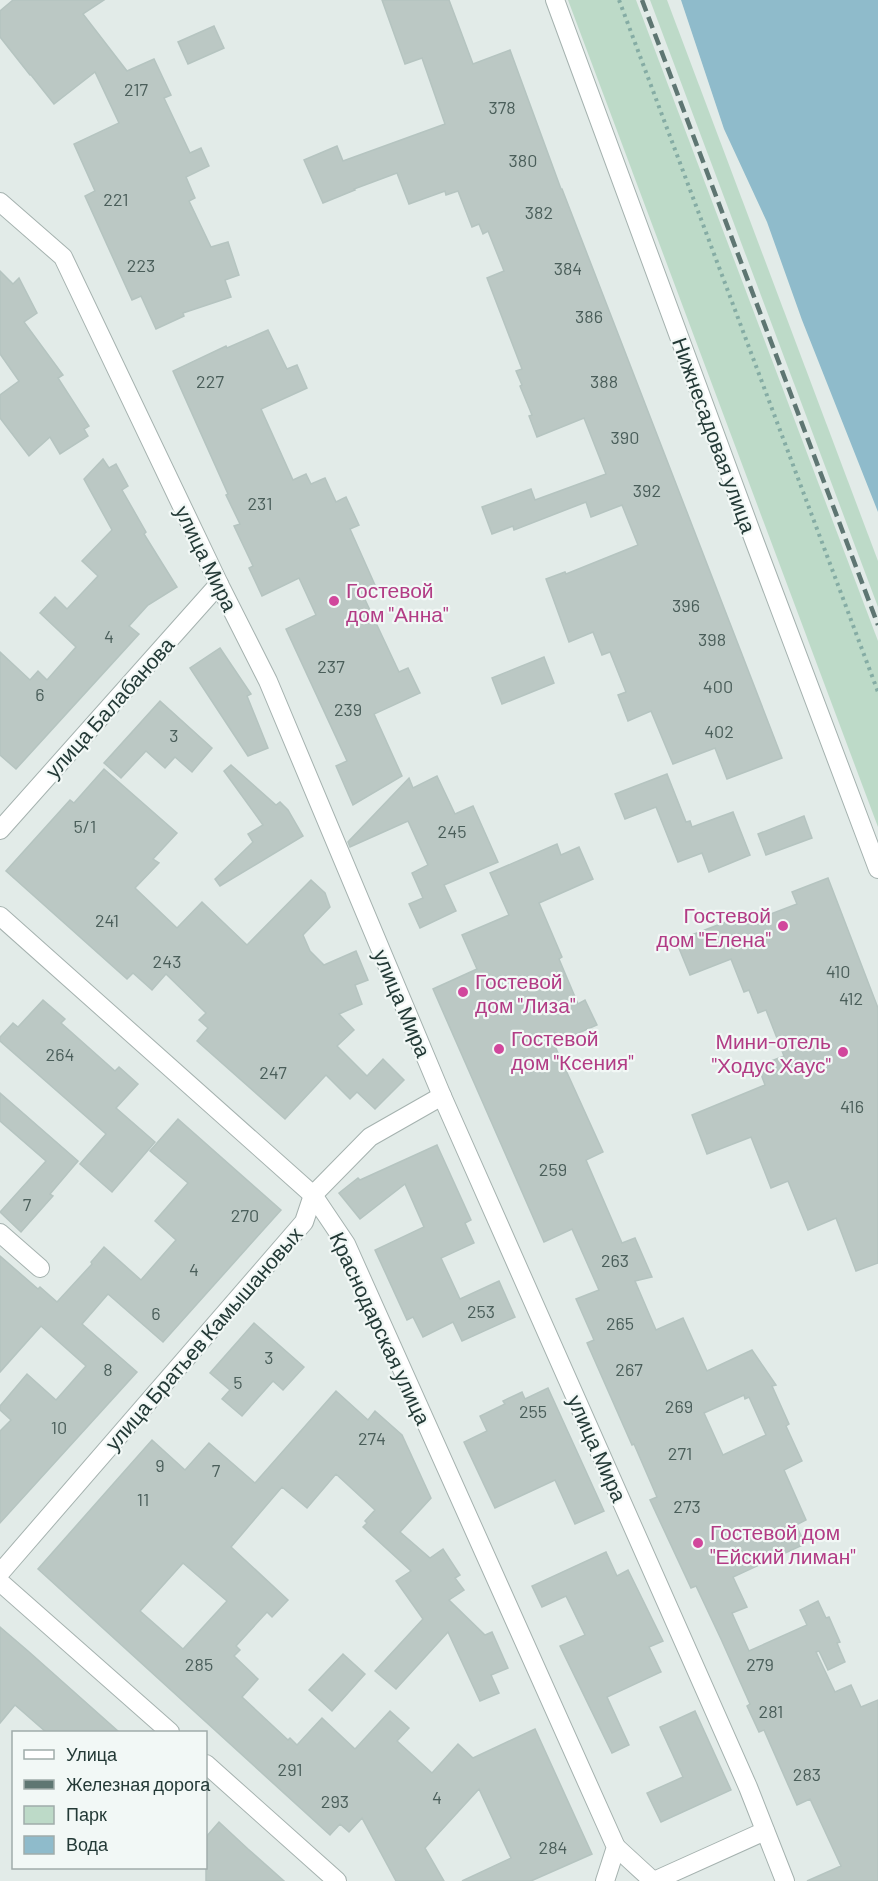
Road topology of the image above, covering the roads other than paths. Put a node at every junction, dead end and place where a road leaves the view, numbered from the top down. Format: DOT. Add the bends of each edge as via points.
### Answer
graph roads {
  1 [pos="555,0"];
  2 [pos="0,202"];
  3 [pos="219,584"];
  4 [pos="0,830"];
  5 [pos="878,869"];
  6 [pos="0,916"];
  7 [pos="442,1096"];
  8 [pos="313,1195"];
  9 [pos="0,1233"];
  10 [pos="40,1268"];
  11 [pos="0,1573"];
  12 [pos="0,1582"];
  13 [pos="169,1731"];
  14 [pos="207,1765"];
  15 [pos="765,1831"];
  16 [pos="615,1847"];
  17 [pos="337,1881"];
  18 [pos="605,1881"];
  19 [pos="653,1881"];
  20 [pos="785,1881"];
  1 -- 5 [label="street, Нижнесадовая улица"];
  2 -- 3 [label="street, улица Мира" via="63,257"];
  3 -- 4 [label="street, улица Балабанова"];
  3 -- 7 [label="street, улица Мира" via="268,681"];
  6 -- 8 [label="street, Краснодарская улица"];
  7 -- 8 [label="street, улица Братьев Камышановых" via="370,1137"];
  7 -- 15 [label="street, улица Мира"];
  8 -- 11 [label="street, улица Братьев Камышановых" via="304,1222"];
  8 -- 16 [label="street, Краснодарская улица" via="346,1244"];
  9 -- 10 [label="street"];
  12 -- 13 [label="street"];
  14 -- 17 [label="street"];
  15 -- 19 [label="street"];
  15 -- 20 [label="street, улица Мира"];
  16 -- 18 [label="street"];
  16 -- 19 [label="street, Краснодарская улица"];
}
